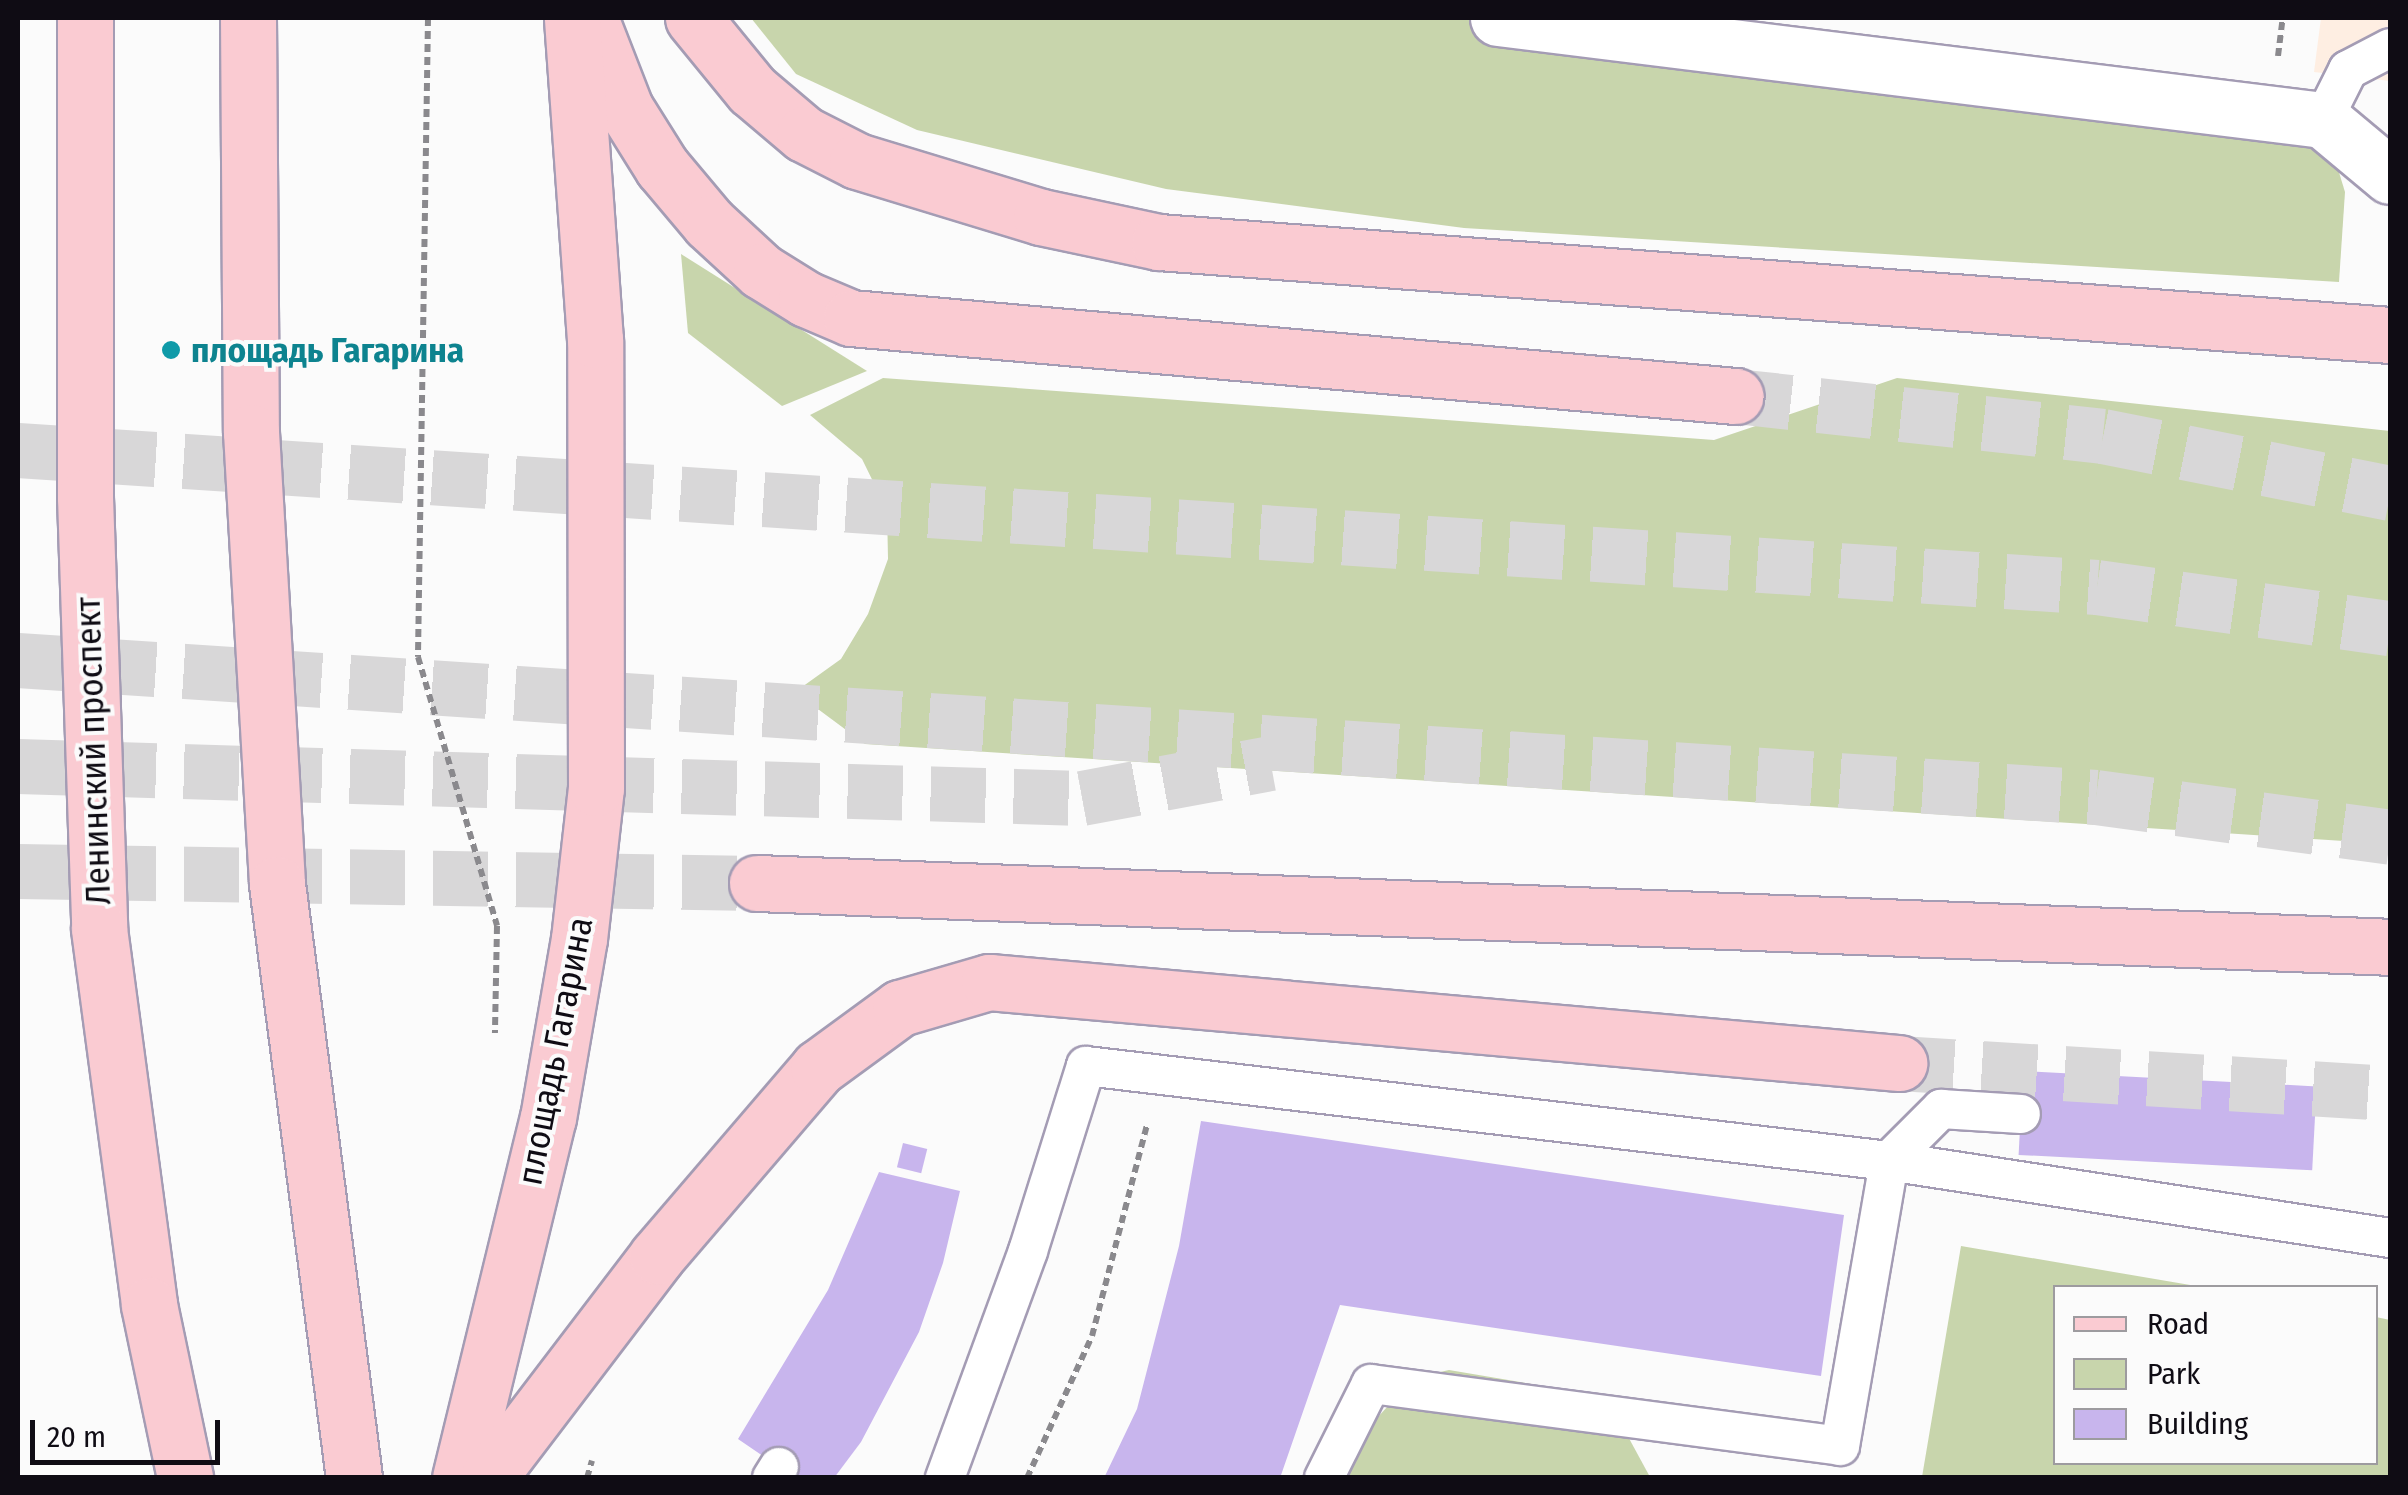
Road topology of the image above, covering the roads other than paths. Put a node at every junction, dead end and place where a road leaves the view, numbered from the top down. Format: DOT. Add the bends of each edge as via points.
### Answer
graph roads {
  1 [pos="85,18"];
  2 [pos="248,18"];
  3 [pos="572,18"];
  4 [pos="590,18"];
  5 [pos="694,18"];
  6 [pos="1498,18"];
  7 [pos="2390,48"];
  8 [pos="2322,120"];
  9 [pos="2390,176"];
  10 [pos="2390,335"];
  11 [pos="1736,396"];
  12 [pos="757,883"];
  13 [pos="2390,947"];
  14 [pos="1899,1063"];
  15 [pos="2021,1114"];
  16 [pos="1890,1161"];
  17 [pos="2390,1238"];
  18 [pos="184,1478"];
  19 [pos="354,1478"];
  20 [pos="460,1478"];
  21 [pos="488,1478"];
  22 [pos="946,1478"];
  23 [pos="1324,1478"];
  1 -- 18 [label="main road, Ленинский проспект" via="85,497 99,929 149,1305"];
  2 -- 19 [label="main road" via="251,432 277,884"];
  3 -- 20 [label="main road, площадь Гагарина" via="595,340 596,788 579,940 548,1118"];
  4 -- 11 [label="main road" via="625,108 709,222 761,271 851,318"];
  5 -- 10 [label="main road" via="752,90 804,134 857,161 1041,217 1159,242"];
  6 -- 8 [label="street"];
  7 -- 8 [label="lane" via="2348,70"];
  8 -- 9 [label="street"];
  12 -- 13 [label="main road"];
  14 -- 21 [label="main road" via="990,982 900,1008 818,1068 657,1256"];
  15 -- 16 [label="lane" via="1941,1109"];
  16 -- 17 [label="lane"];
  16 -- 22 [label="lane" via="1086,1066"];
  16 -- 23 [label="lane" via="1840,1446 1371,1384"];
}
